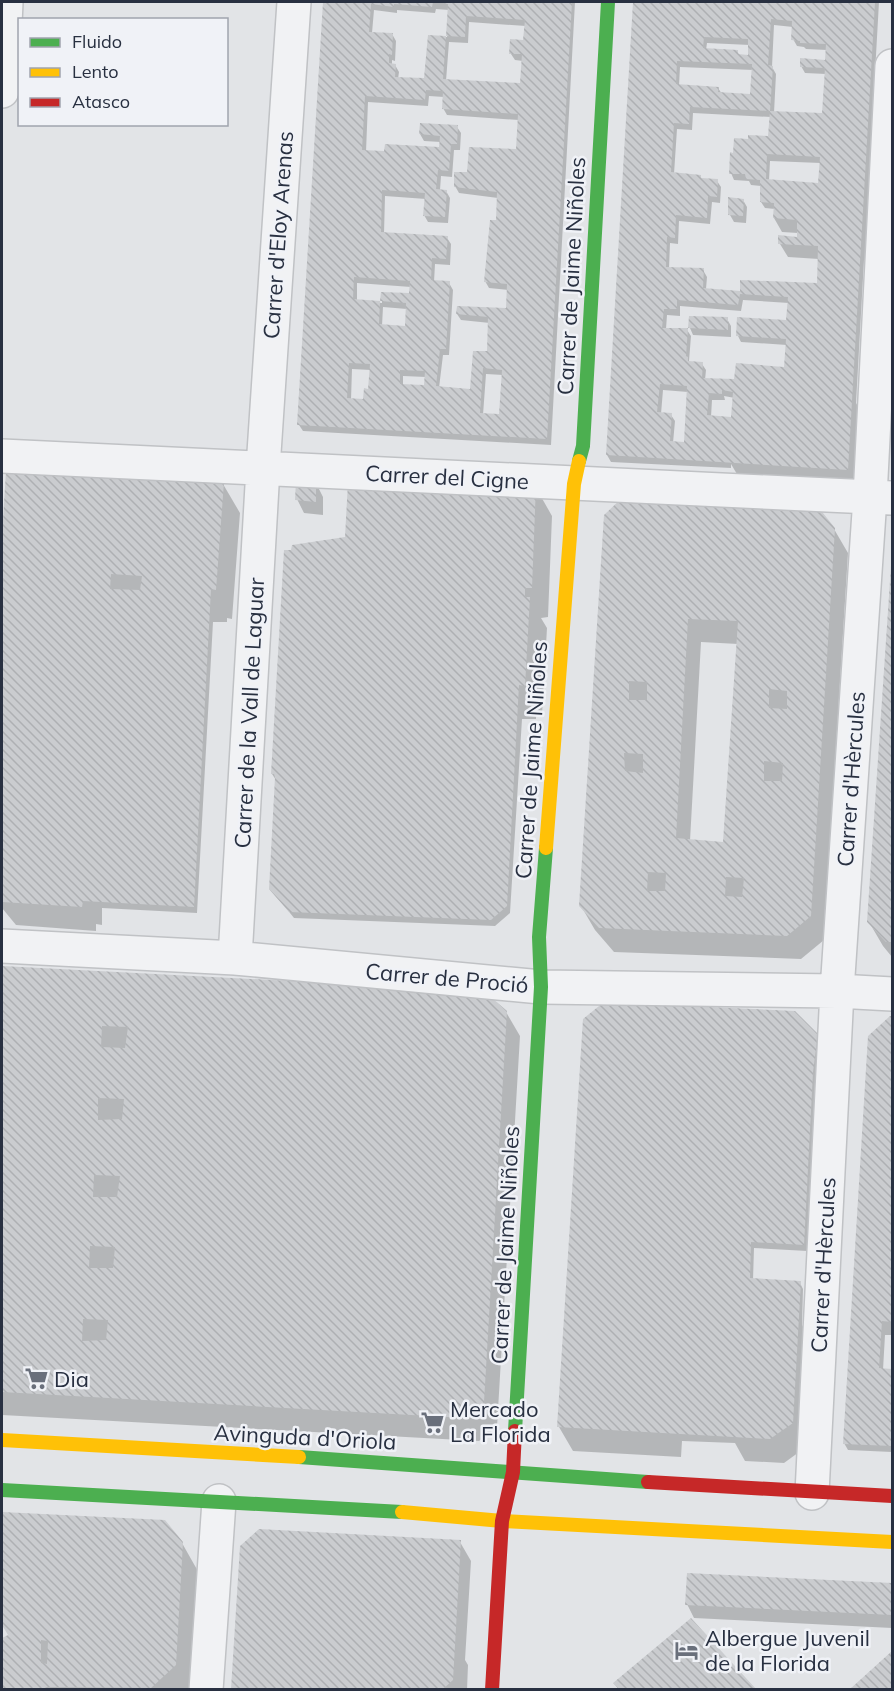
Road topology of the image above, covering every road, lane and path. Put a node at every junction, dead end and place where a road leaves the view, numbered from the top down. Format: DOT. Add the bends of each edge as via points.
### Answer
graph roads {
  1 [pos="6,2"];
  2 [pos="294,2"];
  3 [pos="608,2"];
  4 [pos="892,66"];
  5 [pos="2,70"];
  6 [pos="2,456"];
  7 [pos="263,468"];
  8 [pos="574,484"];
  9 [pos="881,497"];
  10 [pos="2,946"];
  11 [pos="235,958"];
  12 [pos="541,987"];
  13 [pos="837,991"];
  14 [pos="892,994"];
  15 [pos="2,1440"];
  16 [pos="513,1472"];
  17 [pos="2,1490"];
  18 [pos="812,1493"];
  19 [pos="892,1496"];
  20 [pos="219,1502"];
  21 [pos="502,1521"];
  22 [pos="892,1542"];
  23 [pos="206,1689"];
  24 [pos="492,1689"];
  1 -- 5 [label="street"];
  2 -- 7 [label="street, Carrer d'Eloy Arenas"];
  3 -- 8 [label="main road, Carrer de Jaime Niñoles" via="582,446"];
  4 -- 9 [label="street, Carrer d'Hèrcules"];
  6 -- 7 [label="street, Carrer del Cigne"];
  7 -- 8 [label="street, Carrer del Cigne"];
  7 -- 11 [label="street, Carrer de la Vall de Laguar"];
  8 -- 9 [label="street, Carrer del Cigne"];
  8 -- 12 [label="main road, Carrer de Jaime Niñoles" via="539,938"];
  9 -- 13 [label="street, Carrer d'Hèrcules"];
  10 -- 11 [label="street, Carrer de Proció"];
  11 -- 12 [label="street, Carrer de Proció"];
  12 -- 13 [label="street, Carrer de Proció"];
  12 -- 16 [label="main road, Carrer de Jaime Niñoles"];
  13 -- 14 [label="street, Carrer de Proció"];
  13 -- 18 [label="street, Carrer d'Hèrcules"];
  15 -- 16 [label="main road, Avinguda d'Oriola"];
  16 -- 18 [label="main road, Avinguda d'Oriola"];
  16 -- 21 [label="main road, Carrer de Jaime Niñoles"];
  17 -- 20 [label="main road"];
  18 -- 19 [label="main road, Avinguda d'Oriola"];
  20 -- 21 [label="main road"];
  20 -- 23 [label="street"];
  21 -- 22 [label="main road"];
  21 -- 24 [label="main road, Carrer de Jaime Niñoles"];
}
